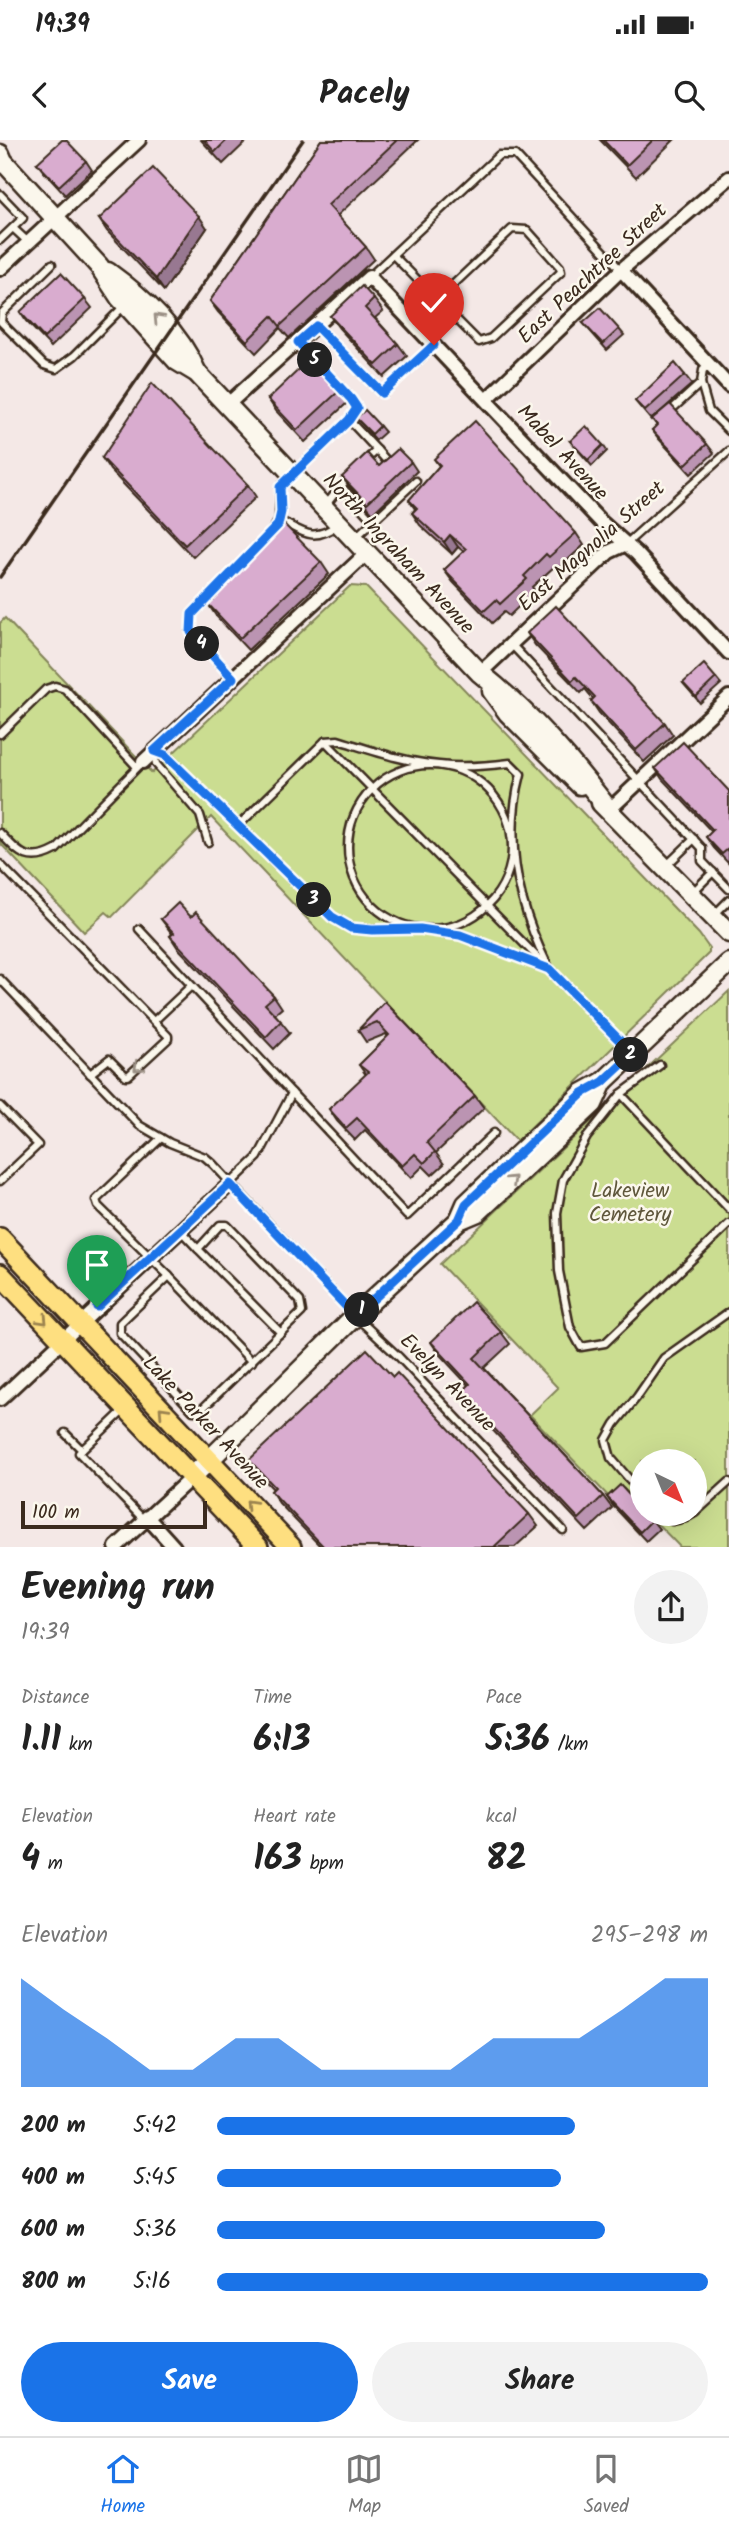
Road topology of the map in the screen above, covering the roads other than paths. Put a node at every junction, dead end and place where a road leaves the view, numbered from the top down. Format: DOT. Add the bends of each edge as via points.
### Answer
graph roads {
  1 [pos="139,140"];
  2 [pos="1,158"];
  3 [pos="729,178"];
  4 [pos="0,194"];
  5 [pos="56,218"];
  6 [pos="13,228"];
  7 [pos="0,240"];
  8 [pos="29,243"];
  9 [pos="393,255"];
  10 [pos="52,264"];
  11 [pos="99,266"];
  12 [pos="0,269"];
  13 [pos="621,270"];
  14 [pos="369,277"];
  15 [pos="437,300"];
  16 [pos="125,304"];
  17 [pos="1,314"];
  18 [pos="316,326"];
  19 [pos="298,342"];
  20 [pos="434,345"];
  21 [pos="315,360"];
  22 [pos="709,365"];
  23 [pos="306,368"];
  24 [pos="197,373"];
  25 [pos="701,383"];
  26 [pos="729,386"];
  27 [pos="485,400"];
  28 [pos="227,405"];
  29 [pos="661,418"];
  30 [pos="349,420"];
  31 [pos="729,431"];
  32 [pos="377,450"];
  33 [pos="729,450"];
  34 [pos="386,460"];
  35 [pos="292,474"];
  36 [pos="416,481"];
  37 [pos="341,486"];
  38 [pos="324,508"];
  39 [pos="279,520"];
  40 [pos="373,521"];
  41 [pos="338,523"];
  42 [pos="269,535"];
  43 [pos="353,540"];
  44 [pos="626,544"];
  45 [pos="366,554"];
  46 [pos="221,585"];
  47 [pos="512,644"];
  48 [pos="729,653"];
  49 [pos="480,673"];
  50 [pos="233,678"];
  51 [pos="729,697"];
  52 [pos="0,734"];
  53 [pos="326,741"];
  54 [pos="154,751"];
  55 [pos="140,764"];
  56 [pos="440,766"];
  57 [pos="639,781"];
  58 [pos="372,789"];
  59 [pos="609,810"];
  60 [pos="238,826"];
  61 [pos="0,833"];
  62 [pos="694,839"];
  63 [pos="208,842"];
  64 [pos="512,844"];
  65 [pos="0,864"];
  66 [pos="665,867"];
  67 [pos="713,873"];
  68 [pos="729,888"];
  69 [pos="691,894"];
  70 [pos="729,900"];
  71 [pos="487,906"];
  72 [pos="712,916"];
  73 [pos="139,929"];
  74 [pos="420,929"];
  75 [pos="729,933"];
  76 [pos="729,963"];
  77 [pos="549,969"];
  78 [pos="0,979"];
  79 [pos="191,986"];
  80 [pos="154,1021"];
  81 [pos="633,1054"];
  82 [pos="660,1065"];
  83 [pos="90,1074"];
  84 [pos="292,1093"];
  85 [pos="621,1094"];
  86 [pos="0,1106"];
  87 [pos="494,1133"];
  88 [pos="161,1138"];
  89 [pos="0,1181"];
  90 [pos="230,1184"];
  91 [pos="729,1209"];
  92 [pos="729,1224"];
  93 [pos="180,1230"];
  94 [pos="0,1238"];
  95 [pos="198,1249"];
  96 [pos="149,1258"];
  97 [pos="0,1274"];
  98 [pos="169,1276"];
  99 [pos="729,1312"];
  100 [pos="355,1316"];
  101 [pos="80,1323"];
  102 [pos="281,1334"];
  103 [pos="62,1340"];
  104 [pos="252,1362"];
  105 [pos="0,1399"];
  106 [pos="127,1408"];
  107 [pos="65,1433"];
  108 [pos="82,1450"];
  109 [pos="210,1461"];
  110 [pos="192,1477"];
  111 [pos="630,1480"];
  112 [pos="729,1482"];
  113 [pos="707,1501"];
  114 [pos="146,1518"];
  115 [pos="562,1530"];
  116 [pos="116,1547"];
  117 [pos="174,1547"];
  118 [pos="258,1547"];
  119 [pos="291,1547"];
  1 -- 5 [label="street"];
  2 -- 5 [label="street, North Ingraham Avenue"];
  3 -- 13 [label="street, East Peachtree Street"];
  4 -- 6 [label="lane" via="23,218"];
  5 -- 8 [label="street"];
  5 -- 11 [label="street, North Ingraham Avenue"];
  6 -- 7 [label="lane"];
  6 -- 8 [label="lane"];
  8 -- 12 [label="street"];
  9 -- 13 [label="lane" via="499,155 514,155"];
  9 -- 14 [label="lane"];
  9 -- 15 [label="lane"];
  10 -- 17 [label="lane"];
  11 -- 16 [label="street, North Ingraham Avenue"];
  24 -- 11 [label="street, North Ingraham Avenue, one-way" via="187,351 130,288"];
  13 -- 22 [label="street"];
  13 -- 27 [label="street, East Peachtree Street"];
  14 -- 18 [label="street"];
  14 -- 20 [label="street, Mabel Avenue"];
  15 -- 15 [label="lane" via="479,342 491,338 561,272 560,267 527,230 512,229"];
  16 -- 17 [label="lane" via="56,369 44,365 1,322"];
  16 -- 24 [label="street, North Ingraham Avenue" via="177,361"];
  18 -- 19 [label="street"];
  18 -- 20 [label="lane" via="382,393"];
  19 -- 21 [label="lane"];
  19 -- 28 [label="street"];
  20 -- 27 [label="street, Mabel Avenue"];
  21 -- 23 [label="lane"];
  21 -- 30 [label="lane" via="357,408"];
  22 -- 25 [label="lane"];
  22 -- 26 [label="street"];
  24 -- 28 [label="street, North Ingraham Avenue"];
  25 -- 29 [label="lane"];
  25 -- 31 [label="lane" via="709,411"];
  27 -- 44 [label="street, Mabel Avenue"];
  28 -- 35 [label="street, North Ingraham Avenue"];
  30 -- 32 [label="lane"];
  30 -- 35 [label="lane"];
  32 -- 34 [label="lane"];
  32 -- 37 [label="lane"];
  33 -- 44 [label="lane, East Magnolia Street"];
  35 -- 38 [label="street, North Ingraham Avenue"];
  35 -- 39 [label="lane" via="280,487"];
  36 -- 40 [label="lane"];
  37 -- 38 [label="lane"];
  37 -- 40 [label="lane"];
  38 -- 41 [label="street, North Ingraham Avenue"];
  39 -- 41 [label="lane" via="311,536 324,535"];
  39 -- 42 [label="lane"];
  40 -- 43 [label="lane"];
  41 -- 43 [label="street, North Ingraham Avenue"];
  43 -- 45 [label="street, North Ingraham Avenue"];
  44 -- 47 [label="street, East Magnolia Street" via="609,552"];
  44 -- 48 [label="street, Mabel Avenue"];
  45 -- 49 [label="street, North Ingraham Avenue"];
  45 -- 50 [label="street"];
  46 -- 50 [label="lane" via="192,614 191,632"];
  47 -- 49 [label="street, East Magnolia Street"];
  47 -- 57 [label="lane"];
  49 -- 59 [label="street, North Ingraham Avenue" via="508,713 563,771"];
  50 -- 54 [label="street"];
  51 -- 57 [label="street"];
  52 -- 55 [label="lane" via="46,689 55,686 65,689"];
  53 -- 56 [label="lane" via="338,740"];
  53 -- 58 [label="lane"];
  53 -- 60 [label="lane"];
  54 -- 55 [label="street"];
  54 -- 60 [label="lane" via="165,755"];
  54 -- 63 [label="lane" via="156,764 201,815"];
  55 -- 61 [label="lane" via="56,850 44,856 19,853"];
  56 -- 58 [label="lane" via="416,766 392,774"];
  56 -- 64 [label="lane" via="463,772 498,800"];
  56 -- 64 [label="lane" via="510,763 521,775 514,801"];
  57 -- 59 [label="street"];
  57 -- 62 [label="lane"];
  58 -- 71 [label="lane"];
  58 -- 74 [label="lane" via="357,810 349,835 349,862 357,886 373,907 395,922"];
  59 -- 66 [label="street, North Ingraham Avenue"];
  60 -- 74 [label="lane" via="332,917 351,928"];
  62 -- 66 [label="lane"];
  62 -- 67 [label="lane" via="702,848 702,861"];
  64 -- 71 [label="lane" via="510,867"];
  64 -- 77 [label="lane" via="534,938"];
  65 -- 80 [label="lane"];
  66 -- 69 [label="street, North Ingraham Avenue"];
  67 -- 68 [label="lane"];
  67 -- 69 [label="lane"];
  69 -- 72 [label="street, North Ingraham Avenue"];
  70 -- 72 [label="lane"];
  71 -- 74 [label="lane" via="468,920 445,928"];
  71 -- 77 [label="lane"];
  72 -- 75 [label="street, North Ingraham Avenue"];
  73 -- 79 [label="lane"];
  74 -- 77 [label="lane" via="460,935"];
  76 -- 81 [label="street"];
  77 -- 81 [label="lane"];
  78 -- 83 [label="lane, Evelyn Avenue"];
  79 -- 80 [label="lane"];
  79 -- 84 [label="lane"];
  80 -- 83 [label="lane, one-way" via="168,1040 128,1076 109,1059"];
  81 -- 100 [label="street" via="603,1082 593,1104 478,1212 459,1220"];
  82 -- 85 [label="lane"];
  83 -- 88 [label="lane, Evelyn Avenue" via="131,1118"];
  84 -- 87 [label="lane" via="407,1216"];
  84 -- 90 [label="lane" via="258,1157"];
  85 -- 91 [label="lane"];
  85 -- 92 [label="lane" via="587,1137 563,1180 557,1213 559,1271 570,1327 581,1347 605,1343"];
  86 -- 89 [label="lane" via="38,1145"];
  88 -- 90 [label="lane, Evelyn Avenue" via="205,1157"];
  88 -- 96 [label="lane" via="96,1200"];
  90 -- 93 [label="street"];
  90 -- 100 [label="lane, Evelyn Avenue"];
  93 -- 95 [label="lane"];
  93 -- 96 [label="street"];
  94 -- 101 [label="main road, Lake Parker Avenue"];
  95 -- 102 [label="lane"];
  95 -- 102 [label="lane" via="220,1225 227,1225 300,1301 302,1312"];
  96 -- 98 [label="lane"];
  96 -- 101 [label="street"];
  97 -- 103 [label="main road, one-way"];
  98 -- 104 [label="lane"];
  98 -- 104 [label="lane" via="120,1323 120,1333 184,1401 200,1411"];
  99 -- 111 [label="lane" via="664,1358 615,1424 606,1440 611,1458"];
  100 -- 109 [label="street"];
  100 -- 115 [label="lane, Evelyn Avenue"];
  101 -- 103 [label="street"];
  109 -- 101 [label="main road, Lake Parker Avenue, one-way"];
  102 -- 104 [label="lane"];
  103 -- 105 [label="street"];
  103 -- 106 [label="main road"];
  106 -- 108 [label="lane"];
  106 -- 110 [label="main road"];
  107 -- 108 [label="lane"];
  108 -- 114 [label="lane" via="79,1453"];
  109 -- 110 [label="street"];
  119 -- 109 [label="main road, Lake Parker Avenue, one-way"];
  110 -- 114 [label="street"];
  110 -- 118 [label="main road"];
  112 -- 113 [label="lane"];
  114 -- 116 [label="street"];
  114 -- 117 [label="street"];
}
